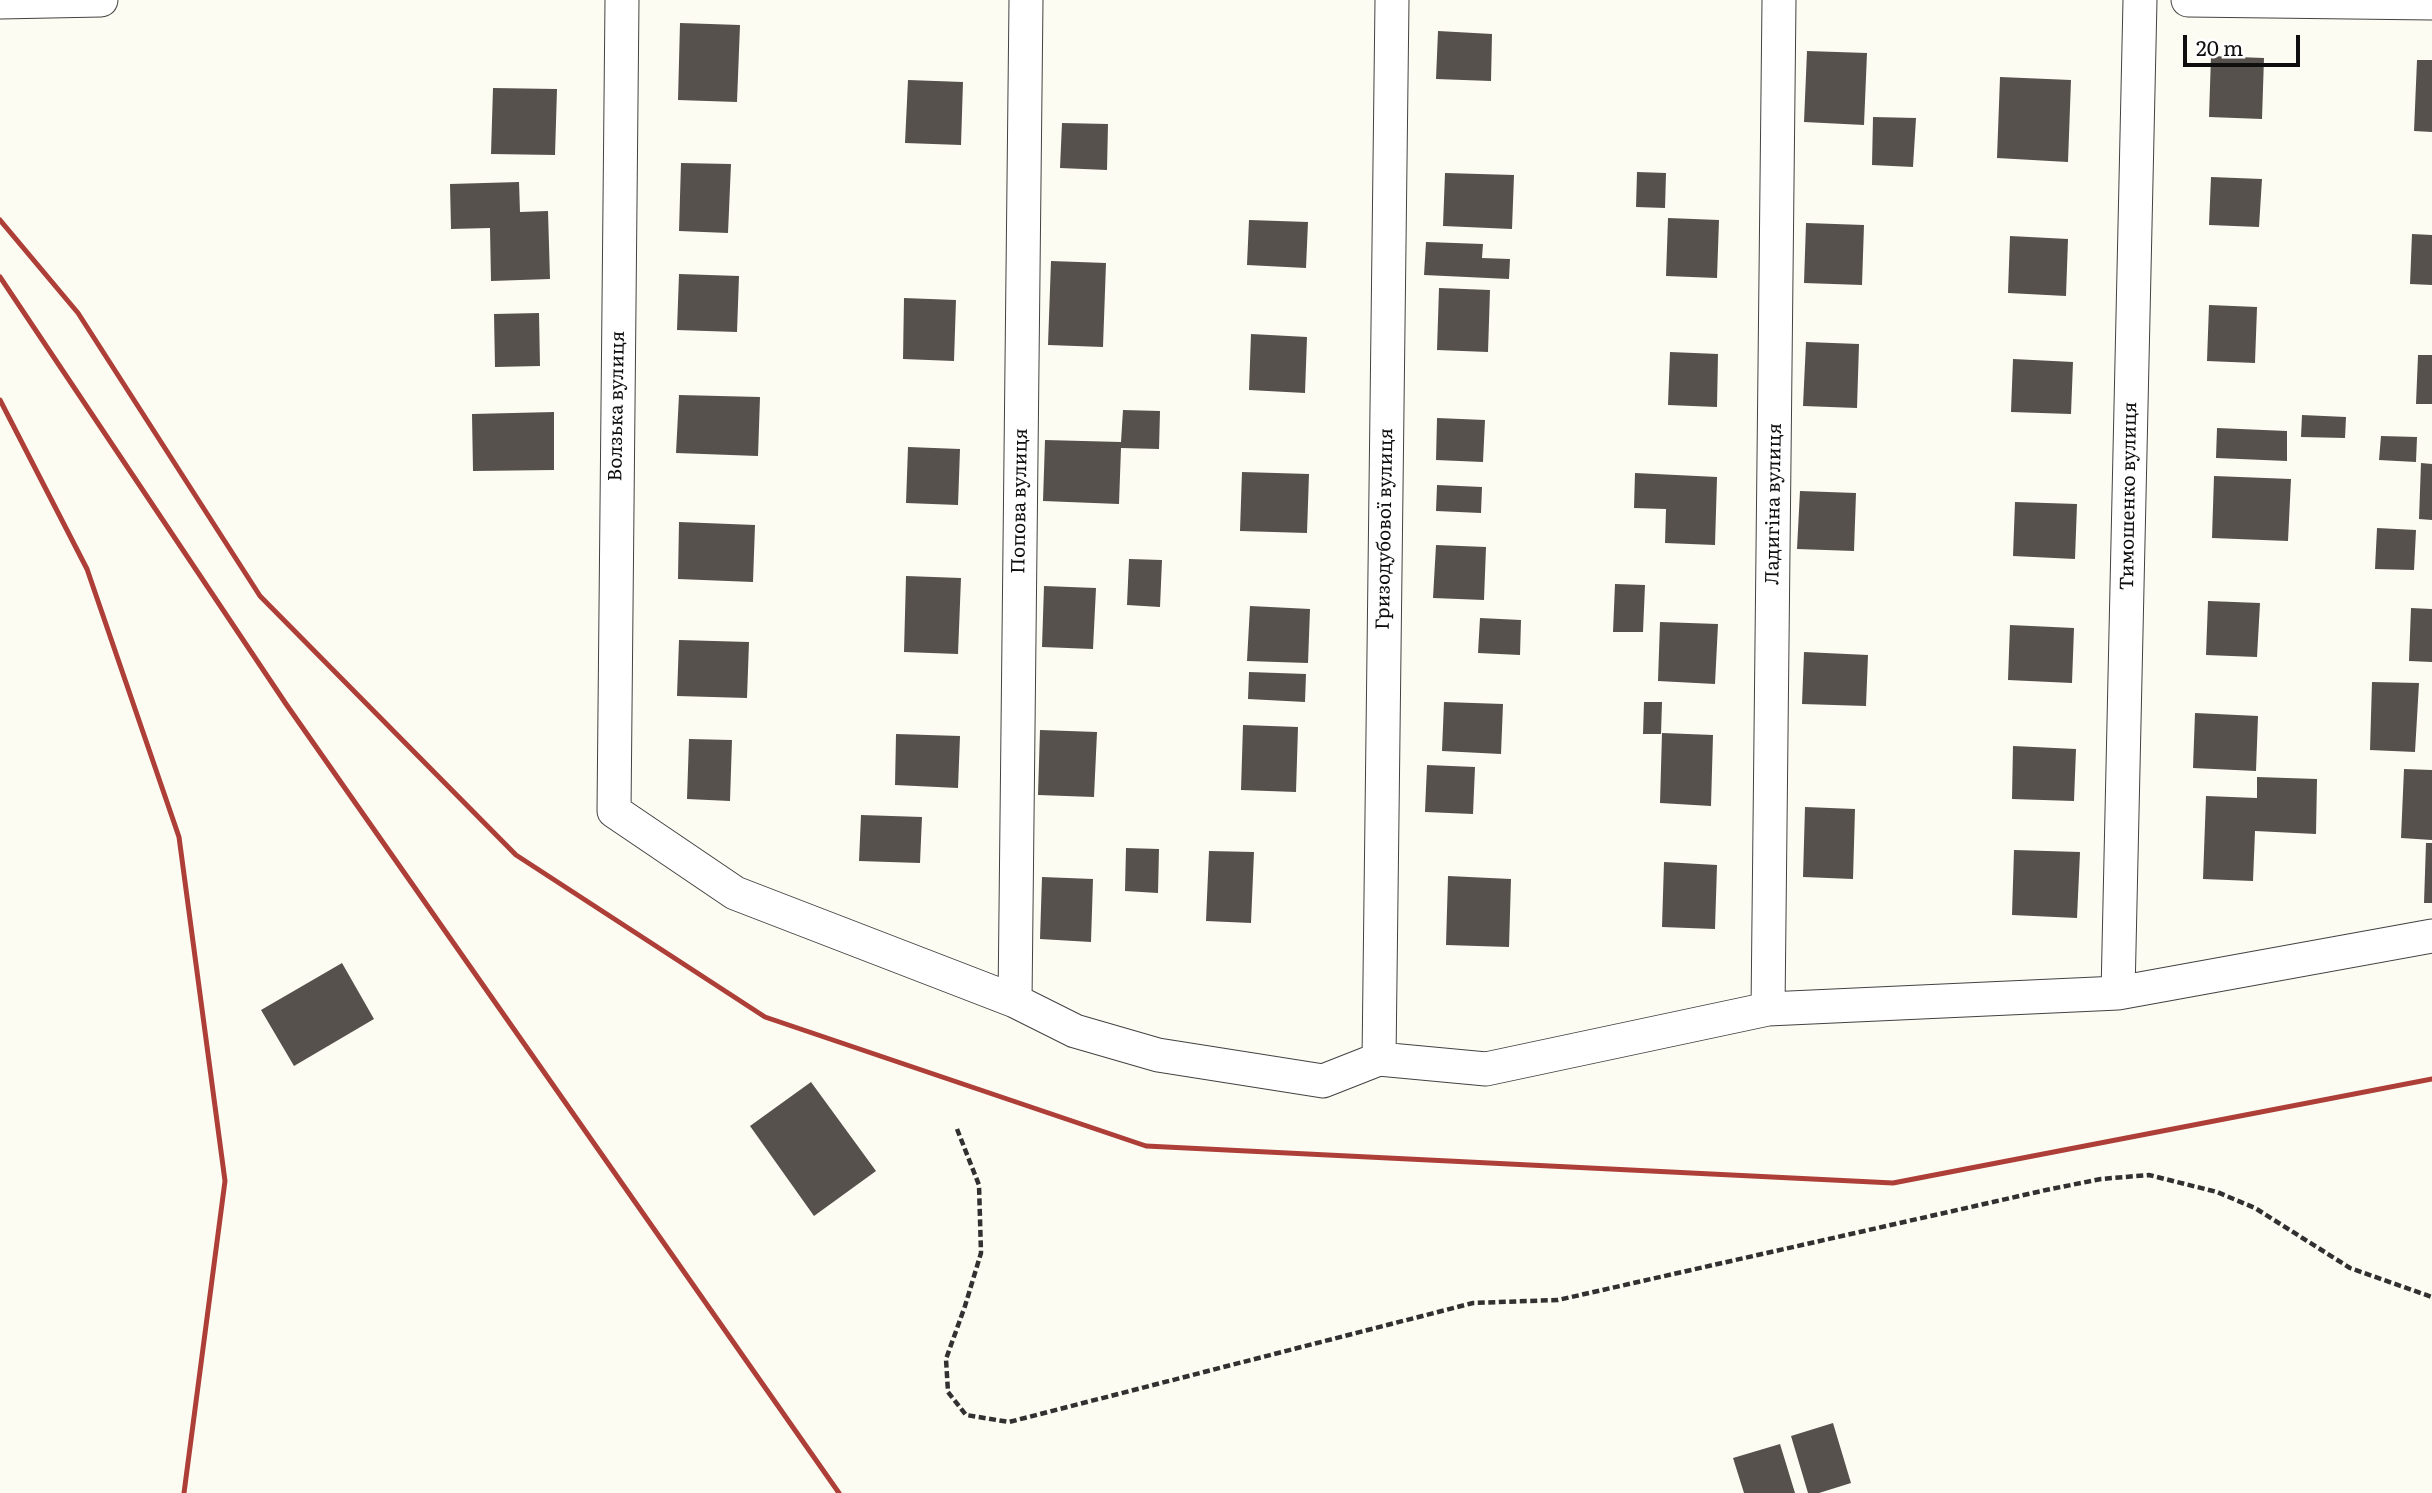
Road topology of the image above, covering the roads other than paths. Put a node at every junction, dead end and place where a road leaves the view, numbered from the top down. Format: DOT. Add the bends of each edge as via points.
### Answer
graph roads {
  1 [pos="100,0"];
  2 [pos="622,0"];
  3 [pos="1026,0"];
  4 [pos="1392,0"];
  5 [pos="1779,0"];
  6 [pos="2140,0"];
  7 [pos="2188,0"];
  8 [pos="0,2"];
  9 [pos="2432,3"];
  10 [pos="2432,936"];
  11 [pos="2118,993"];
  12 [pos="1015,1001"];
  13 [pos="1768,1009"];
  14 [pos="1379,1059"];
  1 -- 8 [label="street"];
  2 -- 12 [label="street, Волзька вулиця" via="614,811 734,893"];
  3 -- 12 [label="street, Попова вулиця"];
  4 -- 14 [label="street, Гризодубової вулиця"];
  5 -- 13 [label="street, Ладигіна вулиця"];
  6 -- 11 [label="street, Тимошенко вулиця"];
  7 -- 9 [label="street"];
  10 -- 11 [label="street"];
  11 -- 13 [label="street"];
  12 -- 14 [label="street" via="1075,1031 1158,1055 1236,1069 1323,1081"];
  13 -- 14 [label="street" via="1486,1069"];
}
